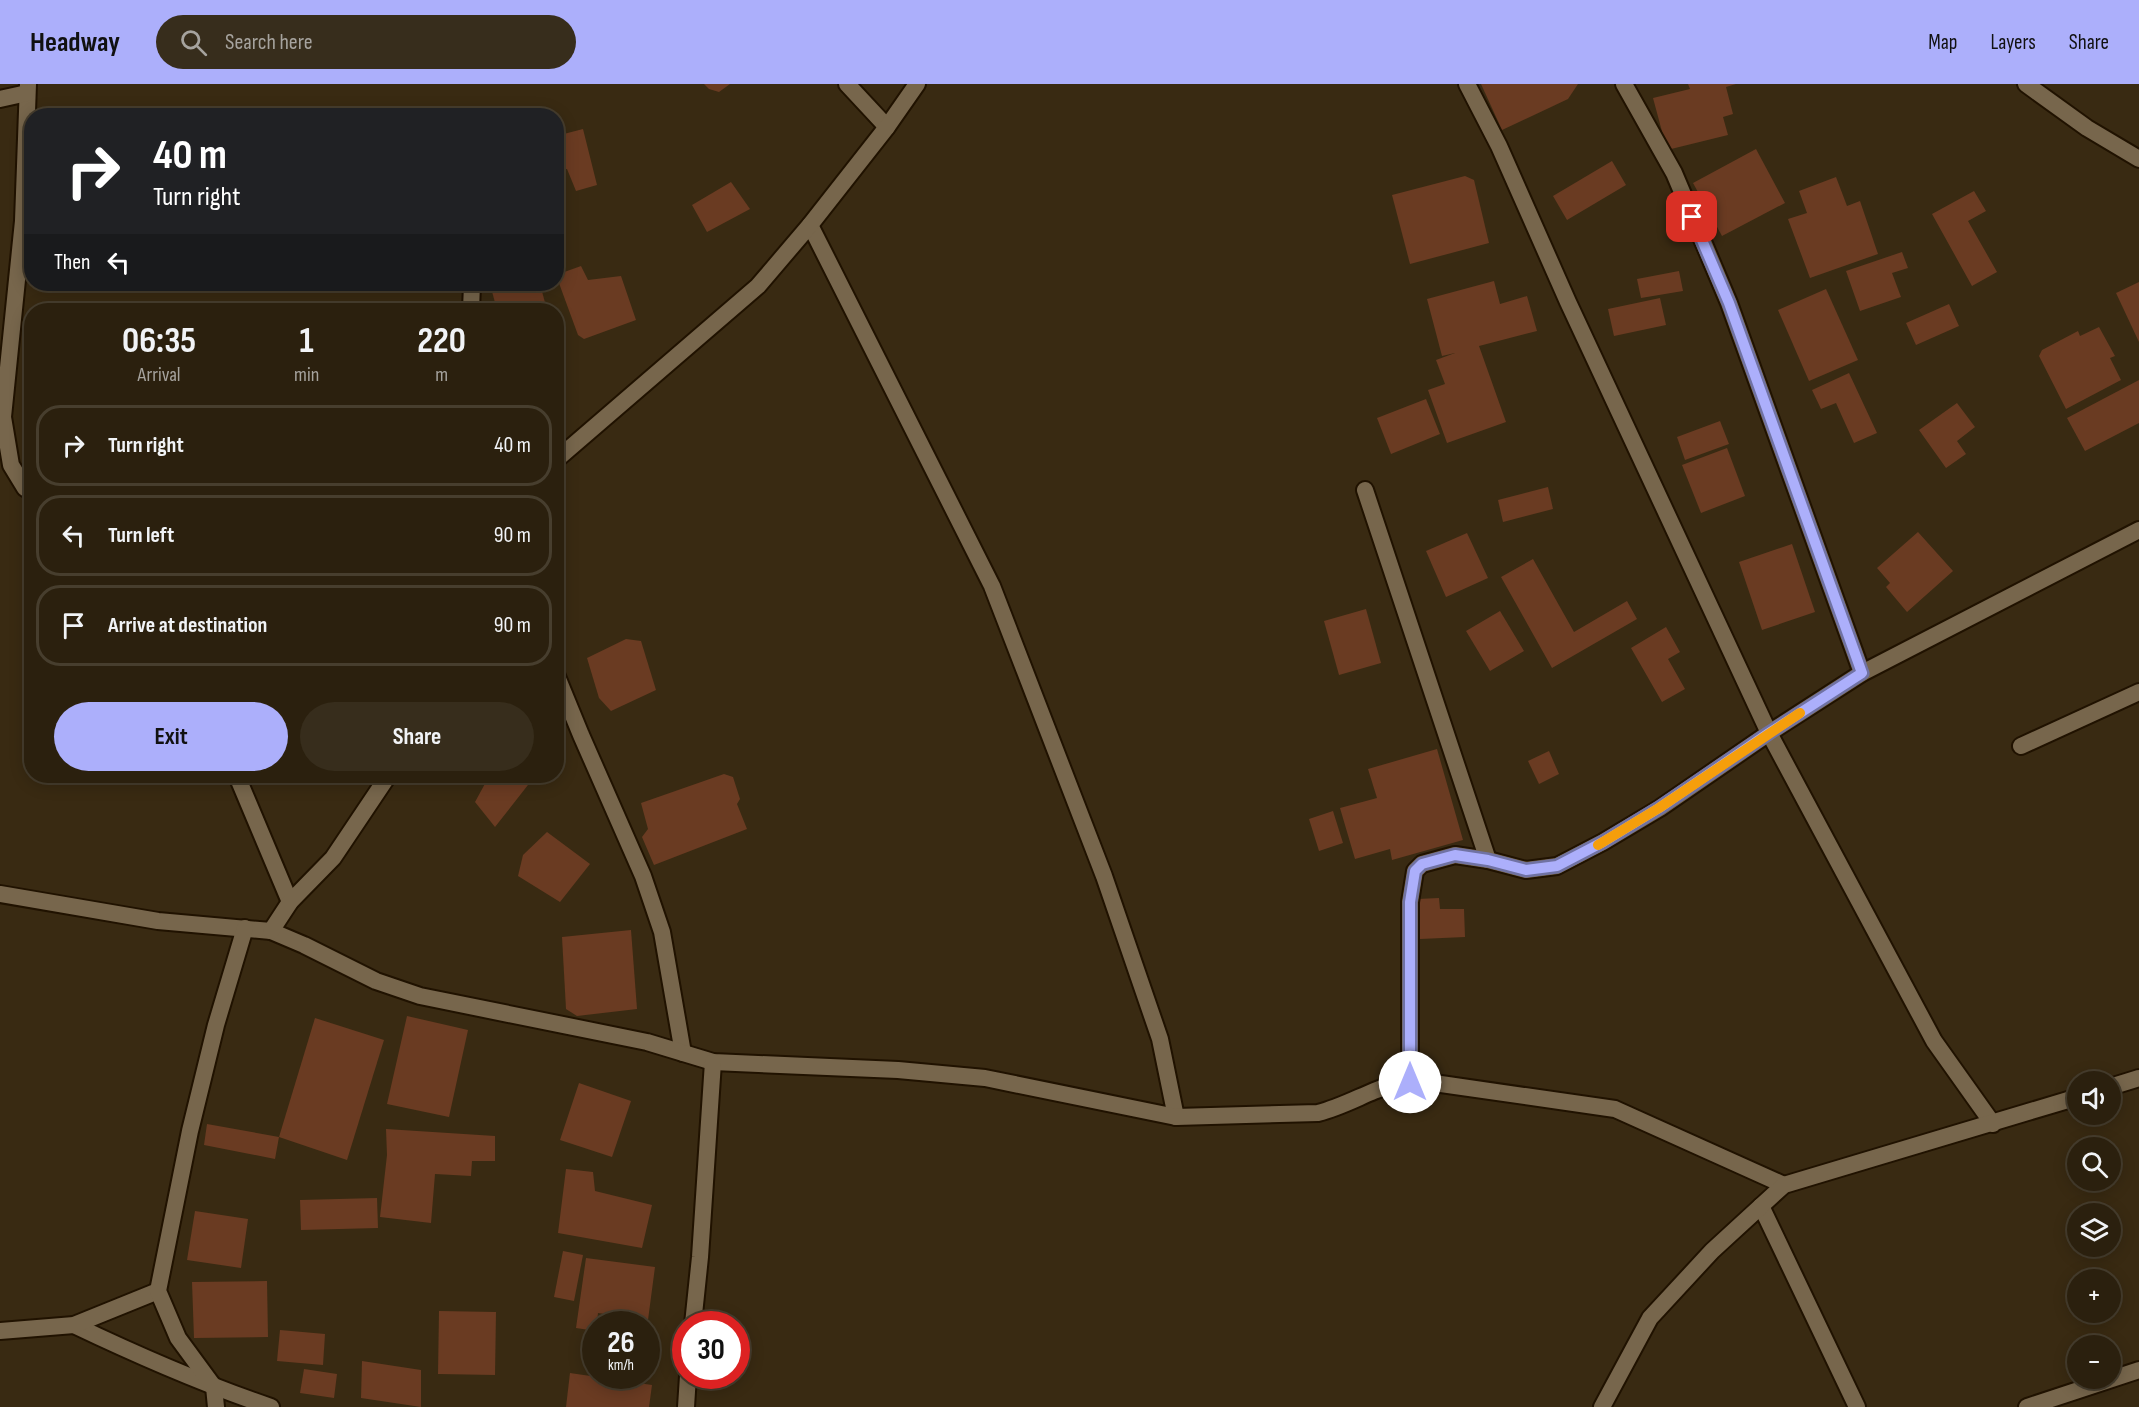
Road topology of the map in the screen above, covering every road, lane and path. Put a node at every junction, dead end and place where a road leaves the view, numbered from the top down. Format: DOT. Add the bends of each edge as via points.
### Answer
graph roads {
  1 [pos="847,84"];
  2 [pos="917,84"];
  3 [pos="1467,84"];
  4 [pos="1624,84"];
  5 [pos="2026,84"];
  6 [pos="27,89"];
  7 [pos="0,99"];
  8 [pos="26,108"];
  9 [pos="887,127"];
  10 [pos="2139,159"];
  11 [pos="24,187"];
  12 [pos="810,225"];
  13 [pos="1,417"];
  14 [pos="564,453"];
  15 [pos="24,486"];
  16 [pos="1365,490"];
  17 [pos="2139,530"];
  18 [pos="1862,673"];
  19 [pos="2139,692"];
  20 [pos="564,694"];
  21 [pos="1769,733"];
  22 [pos="2021,746"];
  23 [pos="240,783"];
  24 [pos="383,783"];
  25 [pos="1488,860"];
  26 [pos="0,894"];
  27 [pos="290,902"];
  28 [pos="245,928"];
  29 [pos="271,932"];
  30 [pos="683,1053"];
  31 [pos="713,1062"];
  32 [pos="2139,1078"];
  33 [pos="1410,1082"];
  34 [pos="2121,1084"];
  35 [pos="2067,1100"];
  36 [pos="1176,1118"];
  37 [pos="1993,1124"];
  38 [pos="1784,1185"];
  39 [pos="1761,1206"];
  40 [pos="158,1291"];
  41 [pos="694,1311"];
  42 [pos="74,1325"];
  43 [pos="0,1331"];
  44 [pos="2139,1370"];
  45 [pos="214,1388"];
  46 [pos="687,1389"];
  47 [pos="216,1407"];
  48 [pos="271,1407"];
  49 [pos="686,1407"];
  50 [pos="1602,1407"];
  51 [pos="1857,1407"];
  52 [pos="2027,1407"];
  1 -- 9 [label="street"];
  2 -- 9 [label="street"];
  3 -- 21 [label="street"];
  4 -- 18 [label="street" via="1674,173 1729,303"];
  5 -- 10 [label="street"];
  6 -- 7 [label="street"];
  6 -- 8 [label="street"];
  9 -- 12 [label="street"];
  11 -- 13 [label="street"];
  12 -- 14 [label="street" via="758,286"];
  12 -- 36 [label="street" via="992,586 1104,876 1160,1039"];
  13 -- 15 [label="street" via="11,465"];
  16 -- 25 [label="street"];
  17 -- 18 [label="street"];
  18 -- 21 [label="street"];
  19 -- 22 [label="street"];
  20 -- 30 [label="street" via="644,876 662,932"];
  21 -- 25 [label="street" via="1659,808 1557,866 1526,870"];
  21 -- 37 [label="street" via="1934,1041"];
  23 -- 27 [label="street"];
  24 -- 27 [label="street" via="333,858"];
  25 -- 33 [label="street" via="1455,855 1422,864 1415,871 1410,902"];
  26 -- 28 [label="street" via="158,921"];
  27 -- 29 [label="street"];
  28 -- 29 [label="street"];
  28 -- 40 [label="street" via="190,1131"];
  29 -- 30 [label="street" via="376,981 420,996 647,1042"];
  30 -- 31 [label="street"];
  31 -- 36 [label="street" via="985,1078"];
  31 -- 41 [label="street"];
  32 -- 34 [label="street"];
  33 -- 36 [label="street" via="1376,1090 1318,1113"];
  33 -- 38 [label="street" via="1615,1109"];
  35 -- 37 [label="street"];
  37 -- 38 [label="street"];
  38 -- 39 [label="street"];
  39 -- 50 [label="street" via="1712,1251 1650,1318"];
  39 -- 51 [label="street"];
  40 -- 42 [label="street"];
  40 -- 45 [label="street" via="178,1338"];
  42 -- 43 [label="street"];
  42 -- 45 [label="street"];
  44 -- 52 [label="street"];
  45 -- 47 [label="street"];
  45 -- 48 [label="street"];
  46 -- 49 [label="street"];
}
